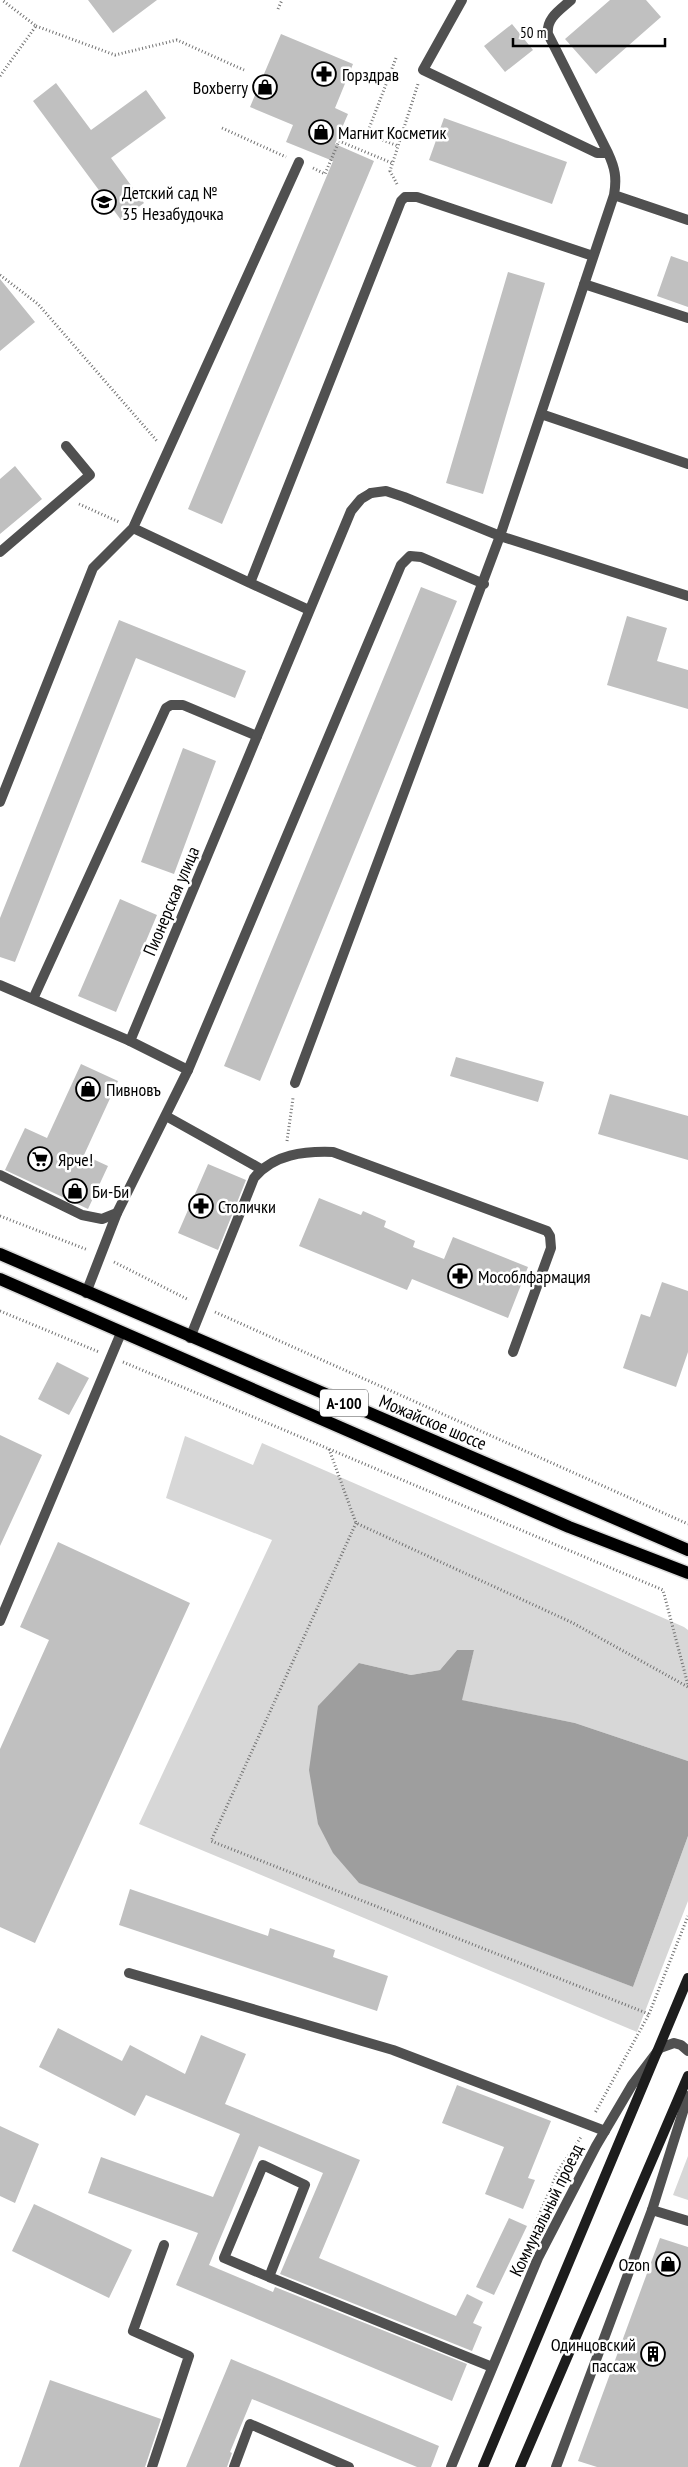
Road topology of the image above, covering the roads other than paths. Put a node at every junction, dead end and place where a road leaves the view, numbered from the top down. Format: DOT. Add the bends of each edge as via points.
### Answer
graph roads {
  1 [pos="462,0"];
  2 [pos="571,0"];
  3 [pos="608,153"];
  4 [pos="298,162"];
  5 [pos="614,195"];
  6 [pos="688,220"];
  7 [pos="593,256"];
  8 [pos="584,284"];
  9 [pos="688,318"];
  10 [pos="541,414"];
  11 [pos="66,446"];
  12 [pos="688,464"];
  13 [pos="133,528"];
  14 [pos="500,536"];
  15 [pos="0,552"];
  16 [pos="250,583"];
  17 [pos="484,584"];
  18 [pos="688,596"];
  19 [pos="308,610"];
  20 [pos="257,736"];
  21 [pos="0,802"];
  22 [pos="0,985"];
  23 [pos="33,999"];
  24 [pos="130,1041"];
  25 [pos="188,1070"];
  26 [pos="295,1083"];
  27 [pos="166,1116"];
  28 [pos="261,1169"];
  29 [pos="0,1175"];
  30 [pos="117,1213"];
  31 [pos="0,1254"];
  32 [pos="0,1279"];
  33 [pos="86,1293"];
  34 [pos="121,1333"];
  35 [pos="190,1338"];
  36 [pos="513,1352"];
  37 [pos="688,1550"];
  38 [pos="688,1573"];
  39 [pos="0,1621"];
  40 [pos="129,1973"];
  41 [pos="688,1978"];
  42 [pos="688,2051"];
  43 [pos="656,2054"];
  44 [pos="688,2076"];
  45 [pos="688,2096"];
  46 [pos="688,2106"];
  47 [pos="605,2131"];
  48 [pos="676,2135"];
  49 [pos="652,2210"];
  50 [pos="688,2221"];
  51 [pos="164,2244"];
  52 [pos="269,2276"];
  53 [pos="492,2367"];
  54 [pos="328,2463"];
  55 [pos="152,2467"];
  56 [pos="234,2467"];
  57 [pos="349,2467"];
  58 [pos="451,2467"];
  59 [pos="483,2467"];
  60 [pos="520,2467"];
  61 [pos="556,2467"];
  1 -- 3 [label="street" via="423,70 597,153"];
  2 -- 3 [label="street" via="550,20 548,34"];
  3 -- 5 [label="street" via="615,170"];
  4 -- 13 [label="street"];
  5 -- 6 [label="street"];
  5 -- 7 [label="street"];
  7 -- 8 [label="street"];
  7 -- 16 [label="street" via="417,197 405,198 397,206"];
  8 -- 9 [label="street"];
  8 -- 10 [label="street"];
  10 -- 12 [label="street"];
  10 -- 14 [label="street"];
  11 -- 15 [label="street" via="90,475"];
  13 -- 16 [label="street"];
  13 -- 21 [label="street" via="93,568"];
  14 -- 17 [label="street"];
  14 -- 18 [label="street"];
  14 -- 19 [label="street, Пионерская улица" via="404,497 386,492 371,493 351,511"];
  16 -- 19 [label="street"];
  17 -- 25 [label="street" via="421,556 410,556 401,565"];
  17 -- 26 [label="street"];
  19 -- 20 [label="street, Пионерская улица"];
  20 -- 23 [label="street" via="183,705 166,708"];
  20 -- 24 [label="street, Пионерская улица"];
  22 -- 23 [label="street"];
  23 -- 24 [label="street"];
  24 -- 25 [label="street"];
  25 -- 27 [label="street"];
  27 -- 28 [label="street"];
  27 -- 30 [label="street"];
  28 -- 35 [label="street" via="254,1178"];
  28 -- 36 [label="street" via="285,1157 310,1151 333,1152 547,1231 551,1248"];
  29 -- 30 [label="street" via="82,1215 102,1219"];
  30 -- 33 [label="street"];
  31 -- 33 [label="main road, Можайское шоссе / А-100"];
  32 -- 34 [label="main road, А-100"];
  33 -- 35 [label="main road, Можайское шоссе / А-100"];
  34 -- 38 [label="main road, А-100" via="568,1527"];
  34 -- 39 [label="street"];
  35 -- 37 [label="main road, Можайское шоссе / А-100"];
  40 -- 47 [label="street" via="393,2050"];
  41 -- 43 [label="main road, Коммунальный проезд"];
  42 -- 43 [label="street" via="674,2043 660,2048"];
  43 -- 47 [label="street, Коммунальный проезд" via="632,2085"];
  43 -- 59 [label="main road"];
  44 -- 60 [label="main road"];
  45 -- 48 [label="street"];
  46 -- 48 [label="street"];
  47 -- 53 [label="street, Коммунальный проезд" via="538,2258"];
  48 -- 49 [label="street"];
  49 -- 50 [label="street"];
  49 -- 61 [label="street"];
  51 -- 55 [label="street" via="133,2331 189,2356"];
  52 -- 52 [label="street" via="305,2184 263,2164 224,2258"];
  52 -- 53 [label="street"];
  53 -- 58 [label="street, Коммунальный проезд"];
  54 -- 56 [label="street" via="250,2424"];
  54 -- 57 [label="street"];
}
